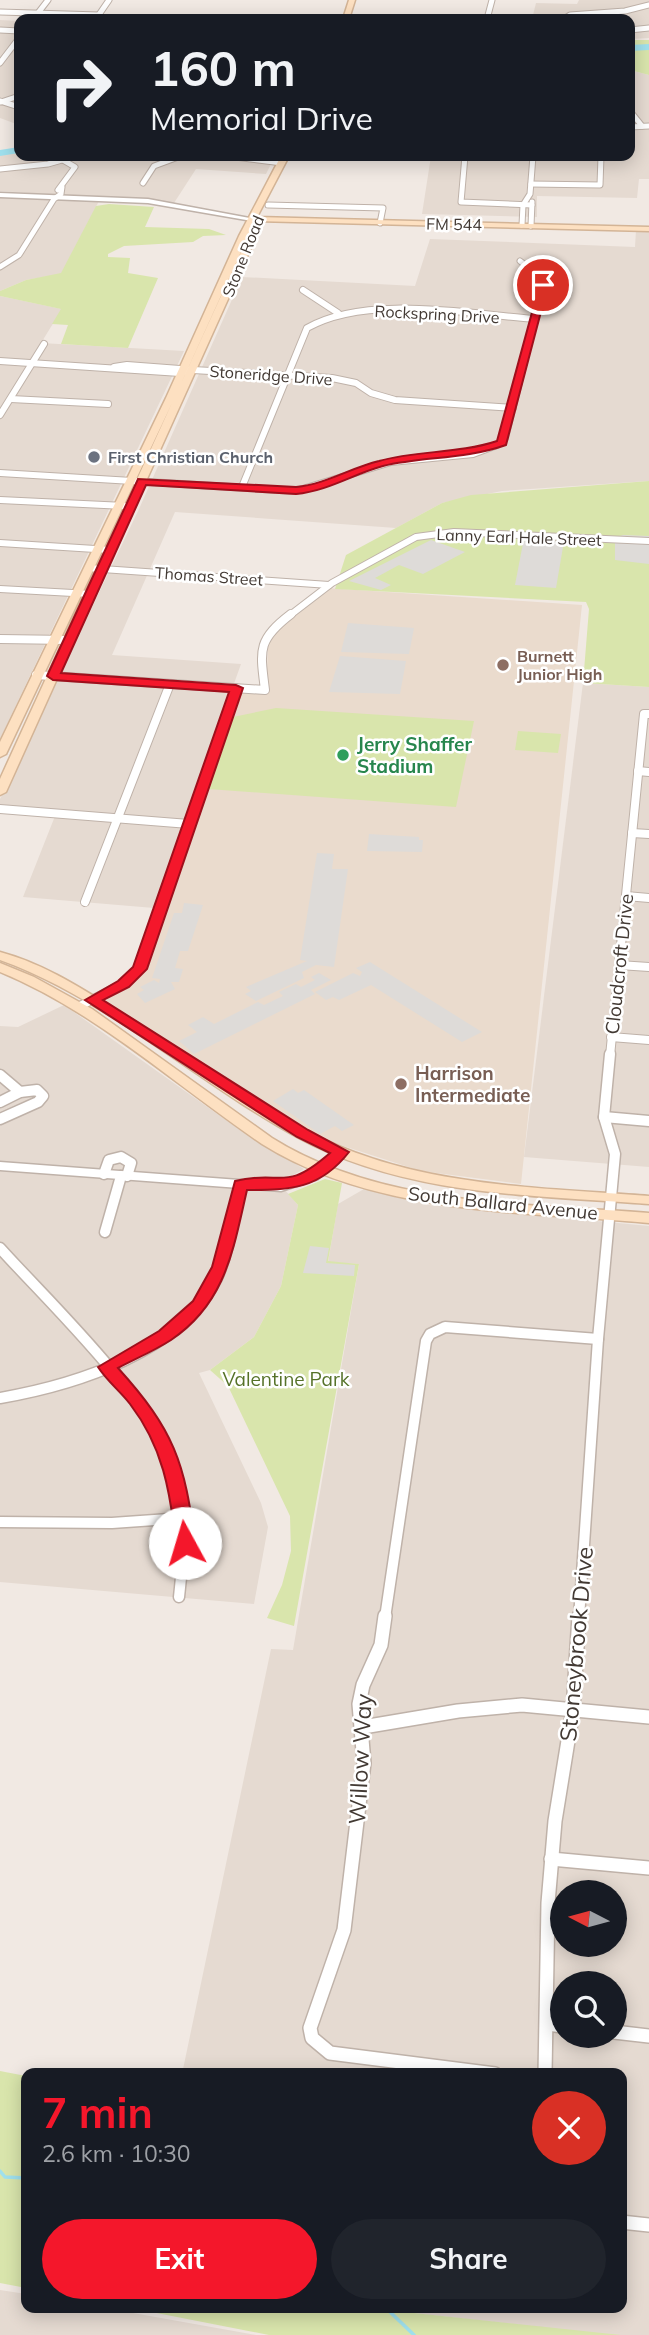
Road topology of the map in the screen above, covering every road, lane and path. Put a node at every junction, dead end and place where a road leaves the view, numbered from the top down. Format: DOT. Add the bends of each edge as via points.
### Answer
graph roads {
  1 [pos="48,0"];
  2 [pos="610,4"];
  3 [pos="649,5"];
  4 [pos="0,12"];
  5 [pos="617,12"];
  6 [pos="38,13"];
  7 [pos="53,14"];
  8 [pos="586,14"];
  9 [pos="14,45"];
  10 [pos="0,63"];
  11 [pos="635,117"];
  12 [pos="641,124"];
  13 [pos="649,124"];
  14 [pos="635,125"];
  15 [pos="58,161"];
  16 [pos="65,161"];
  17 [pos="168,161"];
  18 [pos="283,161"];
  19 [pos="464,161"];
  20 [pos="533,161"];
  21 [pos="601,161"];
  22 [pos="0,173"];
  23 [pos="144,183"];
  24 [pos="531,184"];
  25 [pos="0,194"];
  26 [pos="530,194"];
  27 [pos="55,197"];
  28 [pos="266,203"];
  29 [pos="523,205"];
  30 [pos="532,205"];
  31 [pos="256,218"];
  32 [pos="380,221"];
  33 [pos="527,224"];
  34 [pos="649,227"];
  35 [pos="243,246"];
  36 [pos="520,261"];
  37 [pos="0,267"];
  38 [pos="303,289"];
  39 [pos="338,313"];
  40 [pos="535,319"];
  41 [pos="202,325"];
  42 [pos="213,326"];
  43 [pos="44,344"];
  44 [pos="0,361"];
  45 [pos="31,363"];
  46 [pos="185,370"];
  47 [pos="288,376"];
  48 [pos="10,399"];
  49 [pos="108,404"];
  50 [pos="513,408"];
  51 [pos="0,415"];
  52 [pos="0,473"];
  53 [pos="130,481"];
  54 [pos="142,481"];
  55 [pos="242,488"];
  56 [pos="0,499"];
  57 [pos="118,506"];
  58 [pos="131,507"];
  59 [pos="649,541"];
  60 [pos="0,544"];
  61 [pos="97,549"];
  62 [pos="111,550"];
  63 [pos="88,568"];
  64 [pos="102,569"];
  65 [pos="329,584"];
  66 [pos="0,589"];
  67 [pos="76,593"];
  68 [pos="91,594"];
  69 [pos="0,639"];
  70 [pos="53,640"];
  71 [pos="69,640"];
  72 [pos="36,675"];
  73 [pos="53,676"];
  74 [pos="170,684"];
  75 [pos="236,688"];
  76 [pos="647,714"];
  77 [pos="0,754"];
  78 [pos="638,771"];
  79 [pos="649,772"];
  80 [pos="0,792"];
  81 [pos="0,809"];
  82 [pos="118,818"];
  83 [pos="189,824"];
  84 [pos="632,833"];
  85 [pos="649,834"];
  86 [pos="626,896"];
  87 [pos="649,898"];
  88 [pos="85,902"];
  89 [pos="0,956"];
  90 [pos="619,965"];
  91 [pos="0,967"];
  92 [pos="649,967"];
  93 [pos="92,1000"];
  94 [pos="78,1007"];
  95 [pos="611,1037"];
  96 [pos="649,1040"];
  97 [pos="0,1075"];
  98 [pos="20,1092"];
  99 [pos="0,1102"];
  100 [pos="604,1117"];
  101 [pos="0,1119"];
  102 [pos="649,1121"];
  103 [pos="341,1152"];
  104 [pos="0,1166"];
  105 [pos="323,1168"];
  106 [pos="104,1174"];
  107 [pos="124,1176"];
  108 [pos="241,1185"];
  109 [pos="610,1196"];
  110 [pos="649,1200"];
  111 [pos="608,1214"];
  112 [pos="649,1218"];
  113 [pos="105,1232"];
  114 [pos="2,1253"];
  115 [pos="598,1339"];
  116 [pos="106,1367"];
  117 [pos="0,1398"];
  118 [pos="183,1518"];
  119 [pos="0,1522"];
  120 [pos="179,1597"];
  121 [pos="573,1710"];
  122 [pos="649,1717"];
  123 [pos="363,1727"];
  124 [pos="551,1858"];
  125 [pos="649,1868"];
  126 [pos="550,2000"];
  127 [pos="627,2033"];
  128 [pos="649,2036"];
  129 [pos="550,2048"];
  130 [pos="448,2068"];
  131 [pos="546,2068"];
  132 [pos="627,2223"];
  133 [pos="649,2225"];
  1 -- 6 [label="street"];
  2 -- 5 [label="street"];
  3 -- 5 [label="street"];
  4 -- 6 [label="street"];
  5 -- 8 [label="street"];
  6 -- 7 [label="street"];
  9 -- 10 [label="street"];
  11 -- 12 [label="street"];
  12 -- 13 [label="street"];
  12 -- 14 [label="street"];
  15 -- 22 [label="street"];
  16 -- 27 [label="street" via="75,167"];
  17 -- 23 [label="street" via="155,166"];
  18 -- 28 [label="main road, Stone Road"];
  19 -- 29 [label="street" via="460,201"];
  20 -- 24 [label="street"];
  21 -- 24 [label="street" via="600,185"];
  24 -- 26 [label="street"];
  25 -- 27 [label="street"];
  26 -- 29 [label="street"];
  26 -- 30 [label="street"];
  27 -- 31 [label="street" via="154,202"];
  27 -- 37 [label="street" via="20,253"];
  28 -- 31 [label="main road, Stone Road"];
  28 -- 32 [label="street" via="383,208"];
  29 -- 30 [label="street"];
  29 -- 33 [label="street"];
  30 -- 33 [label="street"];
  31 -- 32 [label="main road, FM 544"];
  31 -- 35 [label="main road, Stone Road"];
  32 -- 33 [label="main road, FM 544"];
  33 -- 34 [label="main road, FM 544"];
  35 -- 41 [label="main road, Stone Road"];
  35 -- 42 [label="main road, Stone Road"];
  36 -- 40 [label="street" via="543,281"];
  38 -- 39 [label="street"];
  39 -- 40 [label="street, Rockspring Drive" via="371,310"];
  39 -- 47 [label="street" via="307,328"];
  40 -- 50 [label="street"];
  41 -- 42 [label="main road"];
  41 -- 46 [label="main road, Stone Road"];
  42 -- 46 [label="main road, Stone Road"];
  43 -- 45 [label="street"];
  44 -- 45 [label="street, Stoneridge Drive"];
  45 -- 46 [label="street, Stoneridge Drive"];
  45 -- 48 [label="street"];
  46 -- 47 [label="street, Stoneridge Drive"];
  46 -- 53 [label="main road, Stone Road"];
  46 -- 54 [label="main road, Stone Road"];
  47 -- 50 [label="street, Stoneridge Drive" via="349,381 395,400"];
  47 -- 55 [label="street"];
  48 -- 49 [label="street"];
  48 -- 51 [label="street"];
  50 -- 55 [label="street" via="505,438 481,451 381,463 316,489"];
  52 -- 53 [label="street"];
  53 -- 54 [label="street"];
  53 -- 57 [label="main road, Stone Road"];
  54 -- 55 [label="street"];
  54 -- 58 [label="main road, Stone Road"];
  56 -- 57 [label="street"];
  57 -- 58 [label="street"];
  57 -- 61 [label="main road, Stone Road"];
  58 -- 62 [label="main road, Stone Road"];
  59 -- 65 [label="street, Lanny Earl Hale Street" via="434,533 392,548"];
  60 -- 61 [label="street"];
  61 -- 62 [label="street"];
  61 -- 63 [label="main road, Stone Road"];
  62 -- 64 [label="main road, Stone Road"];
  63 -- 64 [label="street, Thomas Street"];
  63 -- 67 [label="main road, Stone Road"];
  64 -- 65 [label="street, Thomas Street"];
  64 -- 68 [label="main road, Stone Road"];
  65 -- 75 [label="street, Lanny Earl Hale Street" via="264,637 265,690"];
  66 -- 67 [label="street"];
  67 -- 68 [label="street"];
  67 -- 70 [label="main road, Stone Road"];
  68 -- 71 [label="main road, Stone Road"];
  69 -- 70 [label="street"];
  70 -- 71 [label="street"];
  70 -- 72 [label="main road, Stone Road"];
  71 -- 73 [label="main road, Stone Road"];
  72 -- 73 [label="street"];
  72 -- 77 [label="main road, Stone Road"];
  73 -- 74 [label="street"];
  73 -- 80 [label="main road, Stone Road"];
  74 -- 75 [label="street"];
  74 -- 82 [label="street"];
  75 -- 83 [label="street"];
  76 -- 78 [label="street, Cloudcroft Drive"];
  78 -- 79 [label="street"];
  78 -- 84 [label="street, Cloudcroft Drive"];
  81 -- 82 [label="street"];
  82 -- 83 [label="street"];
  82 -- 88 [label="street"];
  83 -- 93 [label="street" via="139,969 123,984"];
  84 -- 85 [label="street"];
  84 -- 86 [label="street, Cloudcroft Drive"];
  86 -- 87 [label="street"];
  86 -- 90 [label="street, Cloudcroft Drive"];
  89 -- 93 [label="main road, South Ballard Avenue" via="46,974"];
  90 -- 92 [label="street"];
  90 -- 95 [label="street, Cloudcroft Drive"];
  91 -- 94 [label="main road, South Ballard Avenue"];
  93 -- 94 [label="street"];
  93 -- 103 [label="main road, South Ballard Avenue" via="302,1134"];
  94 -- 105 [label="main road, South Ballard Avenue" via="252,1131"];
  95 -- 96 [label="street"];
  95 -- 100 [label="street, Cloudcroft Drive"];
  97 -- 98 [label="street"];
  98 -- 99 [label="street"];
  98 -- 101 [label="street" via="37,1090 43,1096"];
  100 -- 102 [label="street"];
  100 -- 109 [label="street, Cloudcroft Drive" via="615,1154"];
  103 -- 105 [label="street"];
  103 -- 109 [label="main road, South Ballard Avenue" via="407,1174 474,1186"];
  104 -- 106 [label="street"];
  105 -- 108 [label="street" via="293,1185"];
  105 -- 111 [label="main road, South Ballard Avenue" via="430,1199"];
  106 -- 107 [label="street"];
  106 -- 107 [label="street" via="109,1160 121,1157 131,1163"];
  107 -- 108 [label="street"];
  107 -- 113 [label="street"];
  108 -- 116 [label="street" via="220,1267 199,1305 166,1335"];
  109 -- 110 [label="main road, South Ballard Avenue"];
  109 -- 111 [label="street, Cloudcroft Drive"];
  111 -- 112 [label="main road, South Ballard Avenue"];
  111 -- 115 [label="street, Stoneybrook Drive"];
  114 -- 116 [label="street"];
  115 -- 121 [label="street, Stoneybrook Drive"];
  115 -- 123 [label="street, Willow Way" via="445,1327 430,1334 381,1644 359,1704"];
  116 -- 117 [label="street" via="57,1386"];
  116 -- 118 [label="street" via="137,1401 169,1452"];
  118 -- 119 [label="street"];
  118 -- 120 [label="street" via="185,1570"];
  121 -- 122 [label="street"];
  121 -- 123 [label="street" via="522,1705"];
  121 -- 124 [label="street, Stoneybrook Drive"];
  123 -- 130 [label="street, Willow Way" via="364,1763 344,1930 310,2028 312,2038 330,2053"];
  124 -- 125 [label="street"];
  124 -- 126 [label="street, Stoneybrook Drive" via="545,1976"];
  127 -- 128 [label="street"];
  129 -- 131 [label="street, Stoneybrook Drive"];
  132 -- 133 [label="street"];
}
